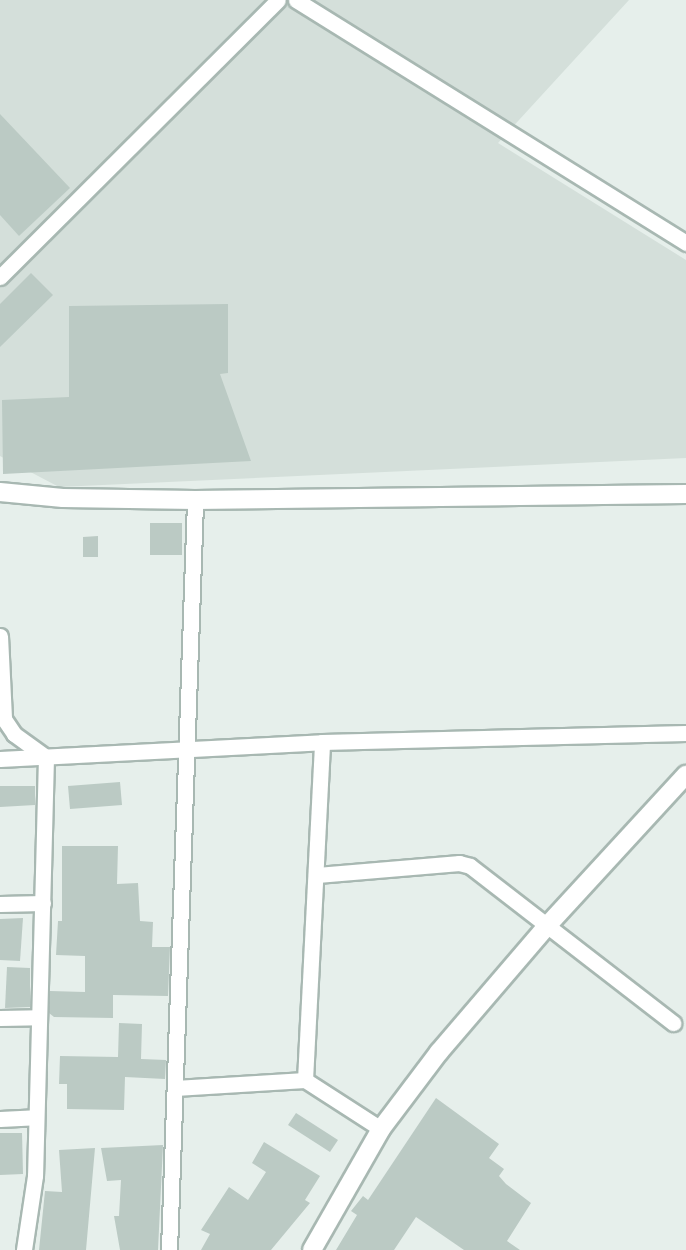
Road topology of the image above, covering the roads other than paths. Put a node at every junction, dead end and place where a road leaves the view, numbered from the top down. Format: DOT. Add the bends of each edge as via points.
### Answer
graph roads {
  1 [pos="278,0"];
  2 [pos="296,0"];
  3 [pos="686,243"];
  4 [pos="0,277"];
  5 [pos="0,492"];
  6 [pos="686,494"];
  7 [pos="195,500"];
  8 [pos="0,636"];
  9 [pos="2,718"];
  10 [pos="686,733"];
  11 [pos="322,742"];
  12 [pos="186,750"];
  13 [pos="46,757"];
  14 [pos="0,759"];
  15 [pos="686,775"];
  16 [pos="317,875"];
  17 [pos="43,903"];
  18 [pos="0,904"];
  19 [pos="546,927"];
  20 [pos="39,1017"];
  21 [pos="0,1018"];
  22 [pos="673,1023"];
  23 [pos="306,1080"];
  24 [pos="175,1088"];
  25 [pos="35,1117"];
  26 [pos="0,1119"];
  27 [pos="381,1129"];
  28 [pos="24,1250"];
  29 [pos="169,1250"];
  30 [pos="312,1250"];
  1 -- 4 [label="street"];
  2 -- 3 [label="street"];
  5 -- 7 [label="street" via="63,498"];
  6 -- 7 [label="street"];
  7 -- 12 [label="street"];
  8 -- 9 [label="street"];
  9 -- 13 [label="street" via="14,734"];
  10 -- 11 [label="street"];
  11 -- 12 [label="street"];
  11 -- 16 [label="street"];
  12 -- 13 [label="street"];
  12 -- 24 [label="street"];
  13 -- 14 [label="street"];
  13 -- 17 [label="street"];
  15 -- 19 [label="street"];
  16 -- 19 [label="street" via="459,862 470,866"];
  16 -- 23 [label="street"];
  17 -- 18 [label="street"];
  17 -- 20 [label="street"];
  19 -- 22 [label="street"];
  19 -- 27 [label="street" via="439,1052"];
  20 -- 21 [label="street"];
  20 -- 25 [label="street"];
  23 -- 24 [label="street"];
  23 -- 27 [label="street"];
  24 -- 29 [label="street"];
  25 -- 26 [label="street"];
  25 -- 28 [label="street" via="35,1176"];
  27 -- 30 [label="street"];
}
